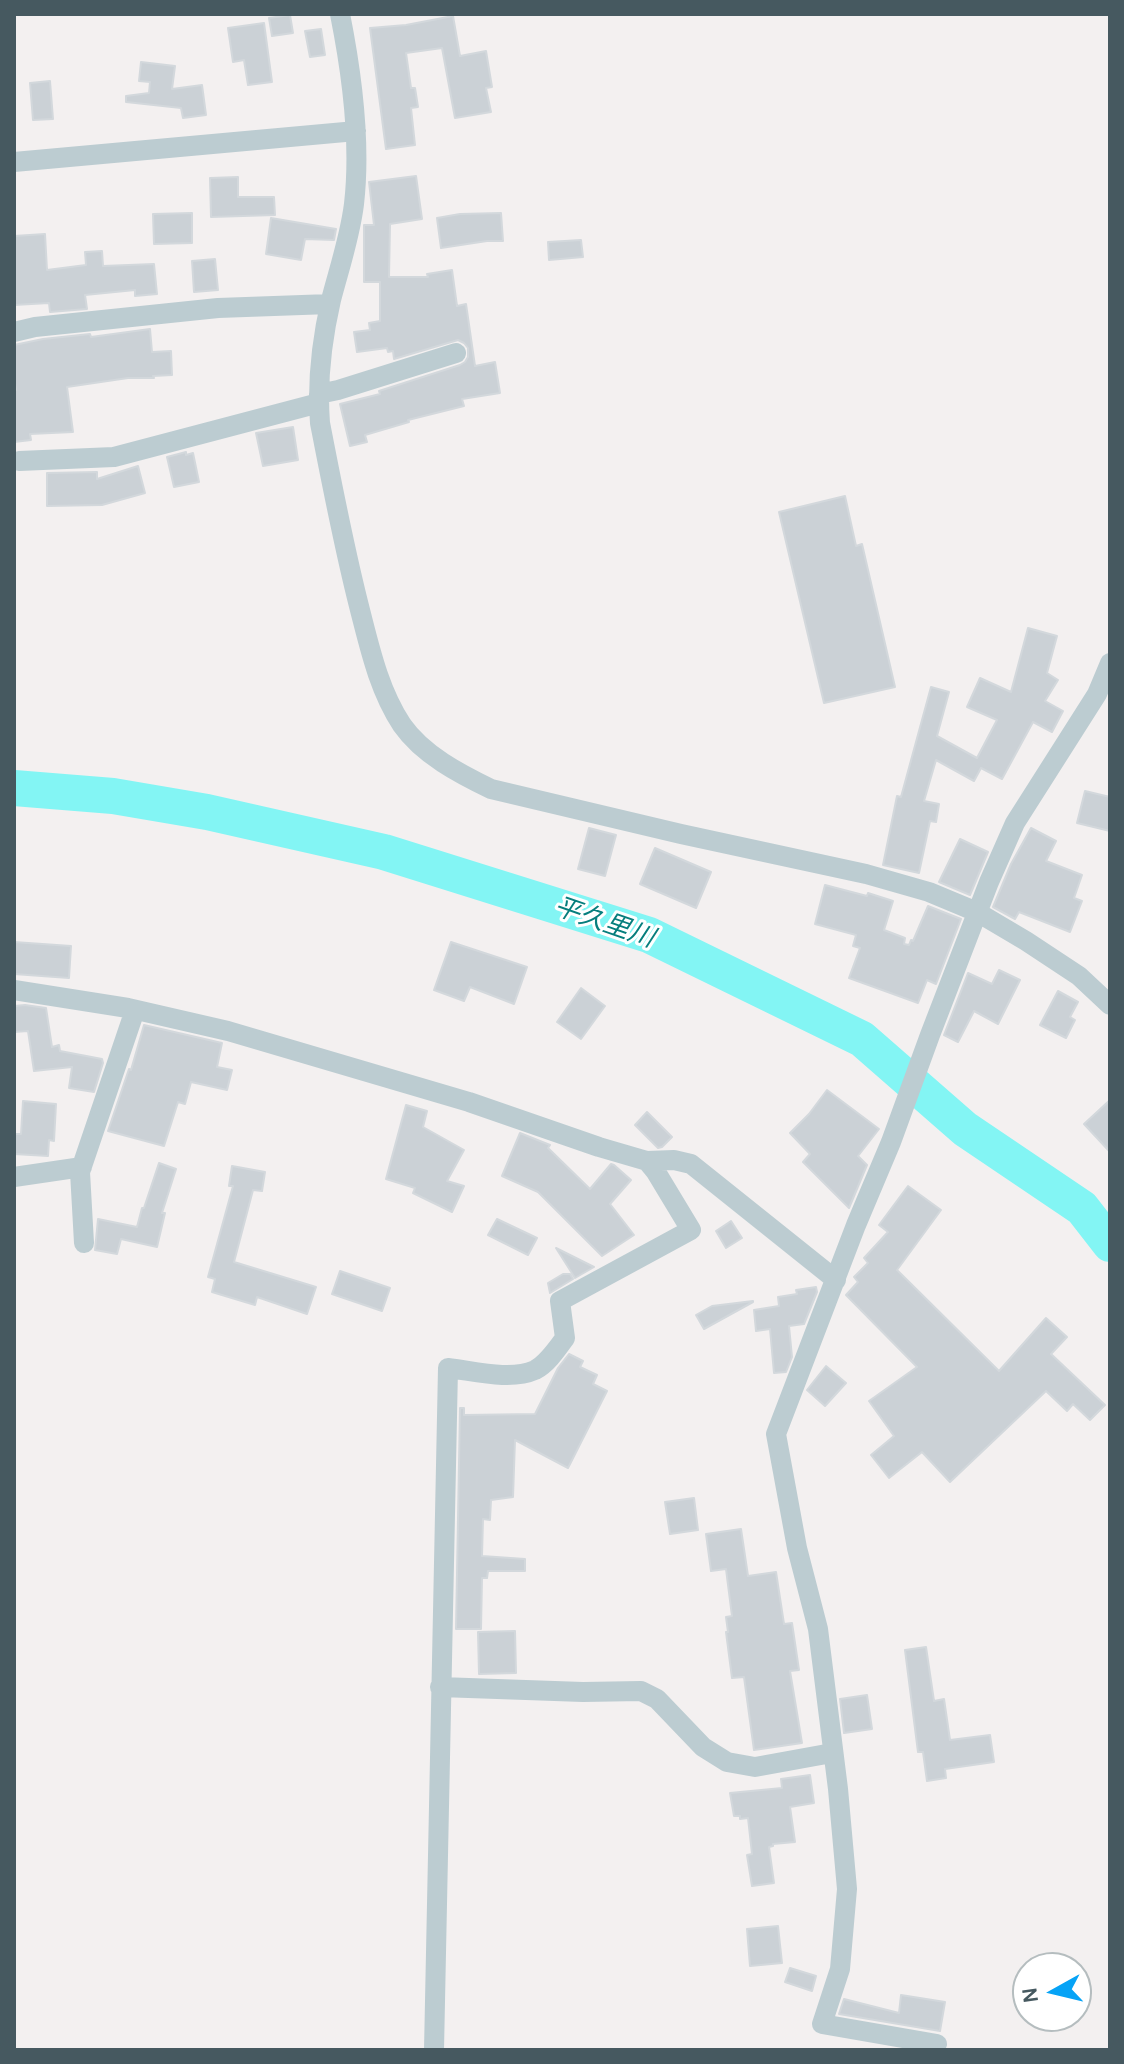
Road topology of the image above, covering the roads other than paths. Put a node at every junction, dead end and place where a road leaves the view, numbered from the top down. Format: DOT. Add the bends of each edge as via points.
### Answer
graph roads {
  1 [pos="340,14"];
  2 [pos="356,131"];
  3 [pos="14,162"];
  4 [pos="330,304"];
  5 [pos="14,332"];
  6 [pos="456,353"];
  7 [pos="319,399"];
  8 [pos="19,461"];
  9 [pos="1110,663"];
  10 [pos="977,912"];
  11 [pos="14,990"];
  12 [pos="1110,1005"];
  13 [pos="135,1010"];
  14 [pos="647,1161"];
  15 [pos="82,1167"];
  16 [pos="14,1177"];
  17 [pos="84,1243"];
  18 [pos="836,1280"];
  19 [pos="440,1687"];
  20 [pos="832,1753"];
  21 [pos="937,2044"];
  22 [pos="434,2050"];
  1 -- 2 [label="street"];
  2 -- 3 [label="street"];
  2 -- 4 [label="street" via="354,205"];
  4 -- 5 [label="street" via="218,308"];
  4 -- 7 [label="street"];
  6 -- 7 [label="street"];
  7 -- 8 [label="street" via="114,457"];
  7 -- 10 [label="street" via="345,553 375,671 403,726 426,750 491,789 866,874"];
  9 -- 10 [label="street" via="1097,694 1015,823"];
  10 -- 12 [label="street" via="1079,976"];
  10 -- 18 [label="street"];
  11 -- 13 [label="street"];
  13 -- 14 [label="street" via="228,1031 454,1097"];
  13 -- 15 [label="street"];
  14 -- 18 [label="street" via="691,1164"];
  14 -- 19 [label="street" via="691,1230 560,1301 565,1338 538,1369 516,1376 448,1368"];
  15 -- 16 [label="street"];
  15 -- 17 [label="street"];
  18 -- 20 [label="street" via="776,1434 818,1629"];
  19 -- 20 [label="street" via="641,1691 657,1699 703,1747 727,1762 755,1767"];
  19 -- 22 [label="street"];
  20 -- 21 [label="street" via="847,1889 840,1969 822,2024"];
}
